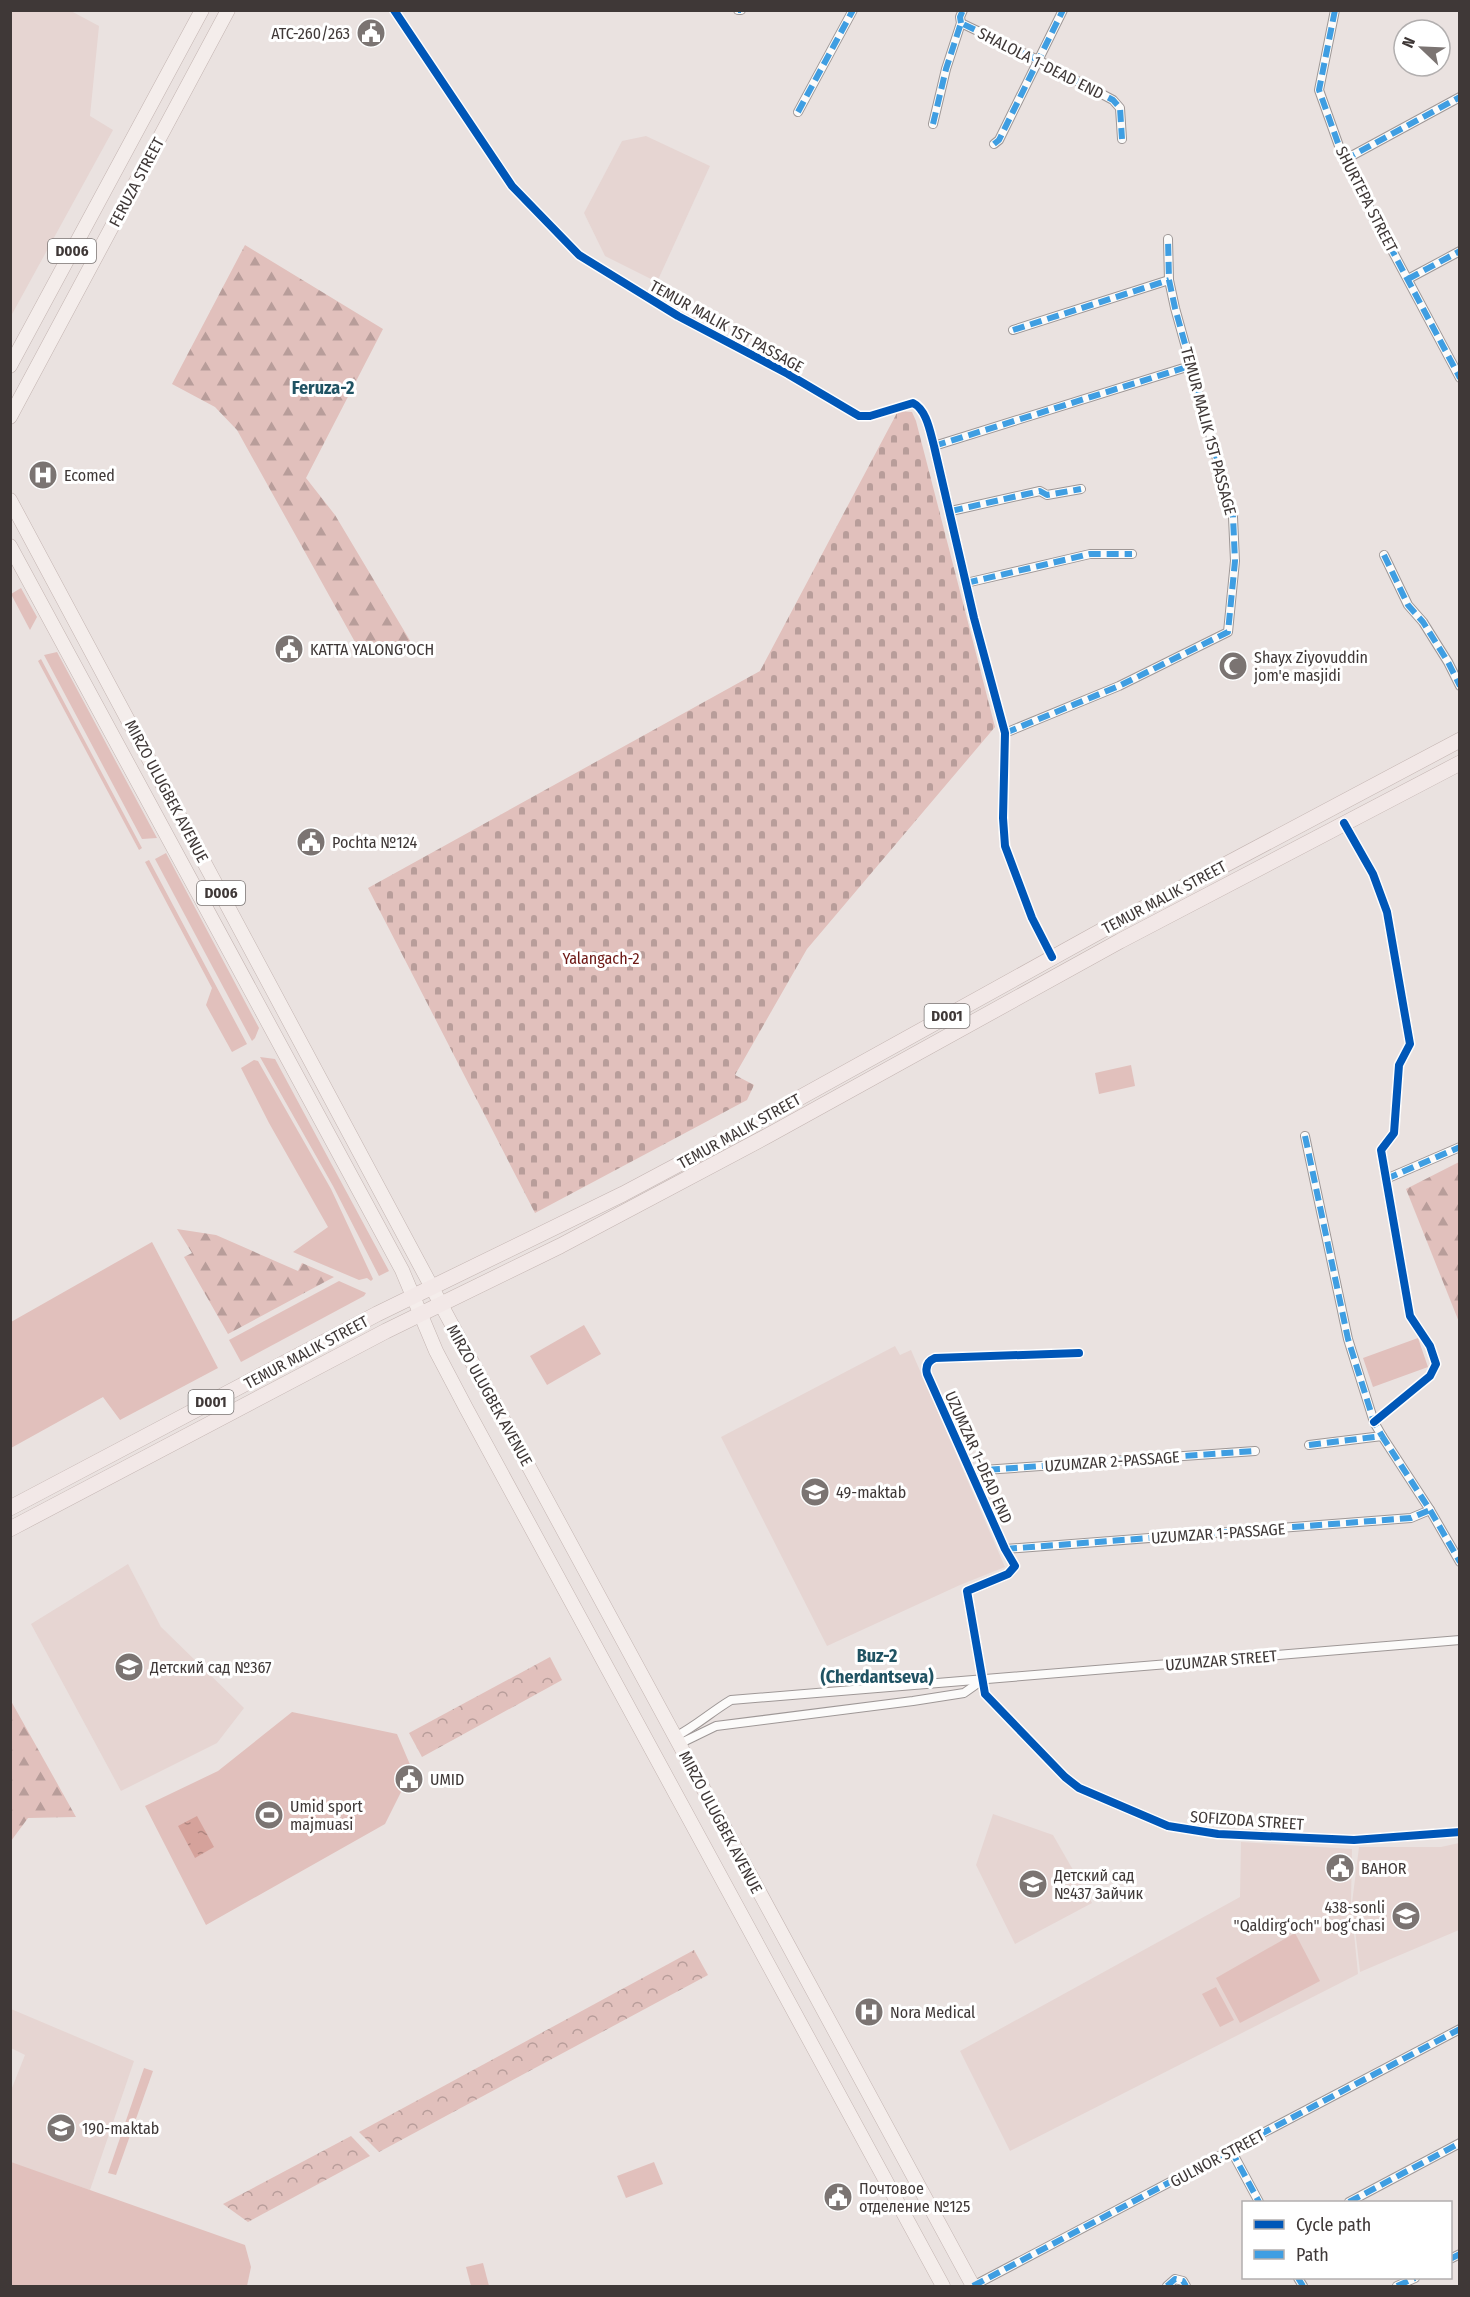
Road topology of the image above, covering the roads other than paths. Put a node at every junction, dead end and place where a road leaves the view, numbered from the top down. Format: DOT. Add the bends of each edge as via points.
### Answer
graph roads {
  1 [pos="202,10"];
  2 [pos="228,10"];
  3 [pos="394,10"];
  4 [pos="853,10"];
  5 [pos="963,10"];
  6 [pos="1063,10"];
  7 [pos="1335,10"];
  8 [pos="961,23"];
  9 [pos="1038,60"];
  10 [pos="1460,97"];
  11 [pos="798,112"];
  12 [pos="933,124"];
  13 [pos="1122,139"];
  14 [pos="994,144"];
  15 [pos="1344,160"];
  16 [pos="105,190"];
  17 [pos="126,201"];
  18 [pos="1168,239"];
  19 [pos="1460,251"];
  20 [pos="1408,279"];
  21 [pos="1169,280"];
  22 [pos="1013,330"];
  23 [pos="10,366"];
  24 [pos="1190,366"];
  25 [pos="1460,378"];
  26 [pos="10,417"];
  27 [pos="934,446"];
  28 [pos="1081,489"];
  29 [pos="10,500"];
  30 [pos="951,511"];
  31 [pos="10,546"];
  32 [pos="1132,554"];
  33 [pos="1384,555"];
  34 [pos="966,583"];
  35 [pos="1460,686"];
  36 [pos="1005,733"];
  37 [pos="1460,740"];
  38 [pos="1460,763"];
  39 [pos="1344,823"];
  40 [pos="1053,957"];
  41 [pos="343,1119"];
  42 [pos="325,1128"];
  43 [pos="1305,1136"];
  44 [pos="1460,1147"];
  45 [pos="1386,1179"];
  46 [pos="432,1287"];
  47 [pos="413,1296"];
  48 [pos="441,1304"];
  49 [pos="420,1314"];
  50 [pos="1079,1353"];
  51 [pos="1374,1422"];
  52 [pos="1382,1436"];
  53 [pos="1309,1445"];
  54 [pos="1255,1451"];
  55 [pos="970,1471"];
  56 [pos="10,1508"];
  57 [pos="1430,1510"];
  58 [pos="10,1529"];
  59 [pos="565,1533"];
  60 [pos="542,1546"];
  61 [pos="1005,1549"];
  62 [pos="1460,1562"];
  63 [pos="615,1627"];
  64 [pos="592,1639"];
  65 [pos="1460,1640"];
  66 [pos="982,1680"];
  67 [pos="677,1741"];
  68 [pos="1460,1832"];
  69 [pos="742,1859"];
  70 [pos="718,1872"];
  71 [pos="1460,2029"];
  72 [pos="1460,2143"];
  73 [pos="1231,2150"];
  74 [pos="1258,2201"];
  75 [pos="1351,2201"];
  76 [pos="1411,2279"];
  77 [pos="943,2286"];
  78 [pos="973,2286"];
  79 [pos="1167,2286"];
  80 [pos="1186,2286"];
  81 [pos="1397,2286"];
  1 -- 16 [label="main road, FERUZA STREET / D006"];
  2 -- 17 [label="main road, FERUZA STREET / D006"];
  3 -- 27 [label="street, TEMUR MALIK 1ST PASSAGE" via="512,186 579,255 678,316 852,413 870,416 916,404"];
  4 -- 11 [label="street"];
  5 -- 8 [label="street"];
  6 -- 9 [label="street"];
  7 -- 15 [label="street, SHURTEPA STREET" via="1319,90"];
  8 -- 9 [label="street, SHALOLA 1-DEAD END"];
  8 -- 12 [label="street, SHALOLA 1-DEAD END"];
  9 -- 13 [label="street, SHALOLA 1-DEAD END" via="1113,100 1120,108"];
  9 -- 14 [label="street"];
  10 -- 15 [label="street"];
  15 -- 20 [label="street, SHURTEPA STREET"];
  16 -- 17 [label="main road" via="112,202"];
  16 -- 23 [label="main road, FERUZA STREET / D006"];
  17 -- 26 [label="main road, FERUZA STREET / D006"];
  18 -- 21 [label="street, TEMUR MALIK 1ST PASSAGE"];
  19 -- 20 [label="street"];
  20 -- 25 [label="street, SHURTEPA STREET"];
  21 -- 22 [label="street"];
  21 -- 24 [label="street, TEMUR MALIK 1ST PASSAGE"];
  24 -- 27 [label="street"];
  24 -- 36 [label="street, TEMUR MALIK 1ST PASSAGE" via="1233,517 1235,561 1228,632 1119,686"];
  27 -- 30 [label="street, TEMUR MALIK 1ST PASSAGE"];
  28 -- 30 [label="street" via="1047,495 1041,491"];
  29 -- 41 [label="main road, MIRZO ULUGBEK AVENUE / D006"];
  30 -- 34 [label="street, TEMUR MALIK 1ST PASSAGE"];
  31 -- 42 [label="main road, MIRZO ULUGBEK AVENUE / D006"];
  32 -- 34 [label="street" via="1090,554"];
  33 -- 35 [label="street" via="1408,605 1423,622"];
  34 -- 36 [label="street, TEMUR MALIK 1ST PASSAGE"];
  36 -- 40 [label="street, TEMUR MALIK 1ST PASSAGE" via="1005,846 1032,918"];
  37 -- 40 [label="highway, TEMUR MALIK STREET / D001"];
  38 -- 39 [label="highway, TEMUR MALIK STREET / D001"];
  39 -- 45 [label="street" via="1373,874 1387,912 1410,1044 1400,1065 1394,1133 1381,1150"];
  39 -- 48 [label="highway, TEMUR MALIK STREET / D001" via="1120,941 769,1135"];
  40 -- 46 [label="highway, TEMUR MALIK STREET / D001" via="690,1158"];
  41 -- 42 [label="main road"];
  41 -- 46 [label="main road, MIRZO ULUGBEK AVENUE / D006"];
  42 -- 47 [label="main road, MIRZO ULUGBEK AVENUE / D006"];
  43 -- 51 [label="street" via="1348,1339"];
  44 -- 45 [label="street"];
  45 -- 51 [label="street" via="1410,1316 1430,1346 1436,1364 1430,1376"];
  46 -- 47 [label="highway, TEMUR MALIK STREET / D001"];
  46 -- 48 [label="main road, MIRZO ULUGBEK AVENUE"];
  47 -- 49 [label="main road, MIRZO ULUGBEK AVENUE"];
  47 -- 56 [label="highway, TEMUR MALIK STREET / D001"];
  48 -- 49 [label="highway, TEMUR MALIK STREET / D001"];
  48 -- 59 [label="main road, MIRZO ULUGBEK AVENUE"];
  49 -- 58 [label="highway, TEMUR MALIK STREET / D001"];
  49 -- 60 [label="main road, MIRZO ULUGBEK AVENUE" via="446,1370"];
  50 -- 55 [label="street, UZUMZАR 1-DEAD END" via="930,1361 927,1374"];
  51 -- 52 [label="street"];
  52 -- 53 [label="street"];
  52 -- 57 [label="street"];
  54 -- 55 [label="street, UZUMZАR 2-PASSAGE"];
  55 -- 61 [label="street, UZUMZАR 1-DEAD END"];
  57 -- 61 [label="street, UZUMZАR 1-PASSAGE" via="1411,1518"];
  57 -- 62 [label="street"];
  59 -- 60 [label="main road"];
  59 -- 63 [label="main road, MIRZO ULUGBEK AVENUE"];
  60 -- 64 [label="main road, MIRZO ULUGBEK AVENUE"];
  61 -- 66 [label="street, UZUMZАR 1-DEAD END" via="1015,1566 1013,1571 967,1591"];
  63 -- 64 [label="main road"];
  63 -- 67 [label="main road, MIRZO ULUGBEK AVENUE"];
  64 -- 70 [label="main road, MIRZO ULUGBEK AVENUE"];
  65 -- 66 [label="street, UZUMZАR STREET"];
  66 -- 67 [label="street, UZUMZАR STREET" via="954,1695 716,1726"];
  66 -- 67 [label="street, UZUMZАR STREET" via="731,1700"];
  66 -- 68 [label="street, SOFIZODA STREET" via="985,1694 1079,1788 1168,1826 1218,1833 1354,1840"];
  67 -- 69 [label="main road, MIRZO ULUGBEK AVENUE"];
  69 -- 70 [label="main road"];
  69 -- 78 [label="main road, MIRZO ULUGBEK AVENUE"];
  70 -- 77 [label="main road, MIRZO ULUGBEK AVENUE"];
  71 -- 73 [label="street, GULNOR STREET"];
  72 -- 75 [label="street"];
  73 -- 74 [label="street"];
  73 -- 78 [label="street, GULNOR STREET"];
  76 -- 81 [label="street"];
  79 -- 80 [label="street" via="1175,2279"];
}
